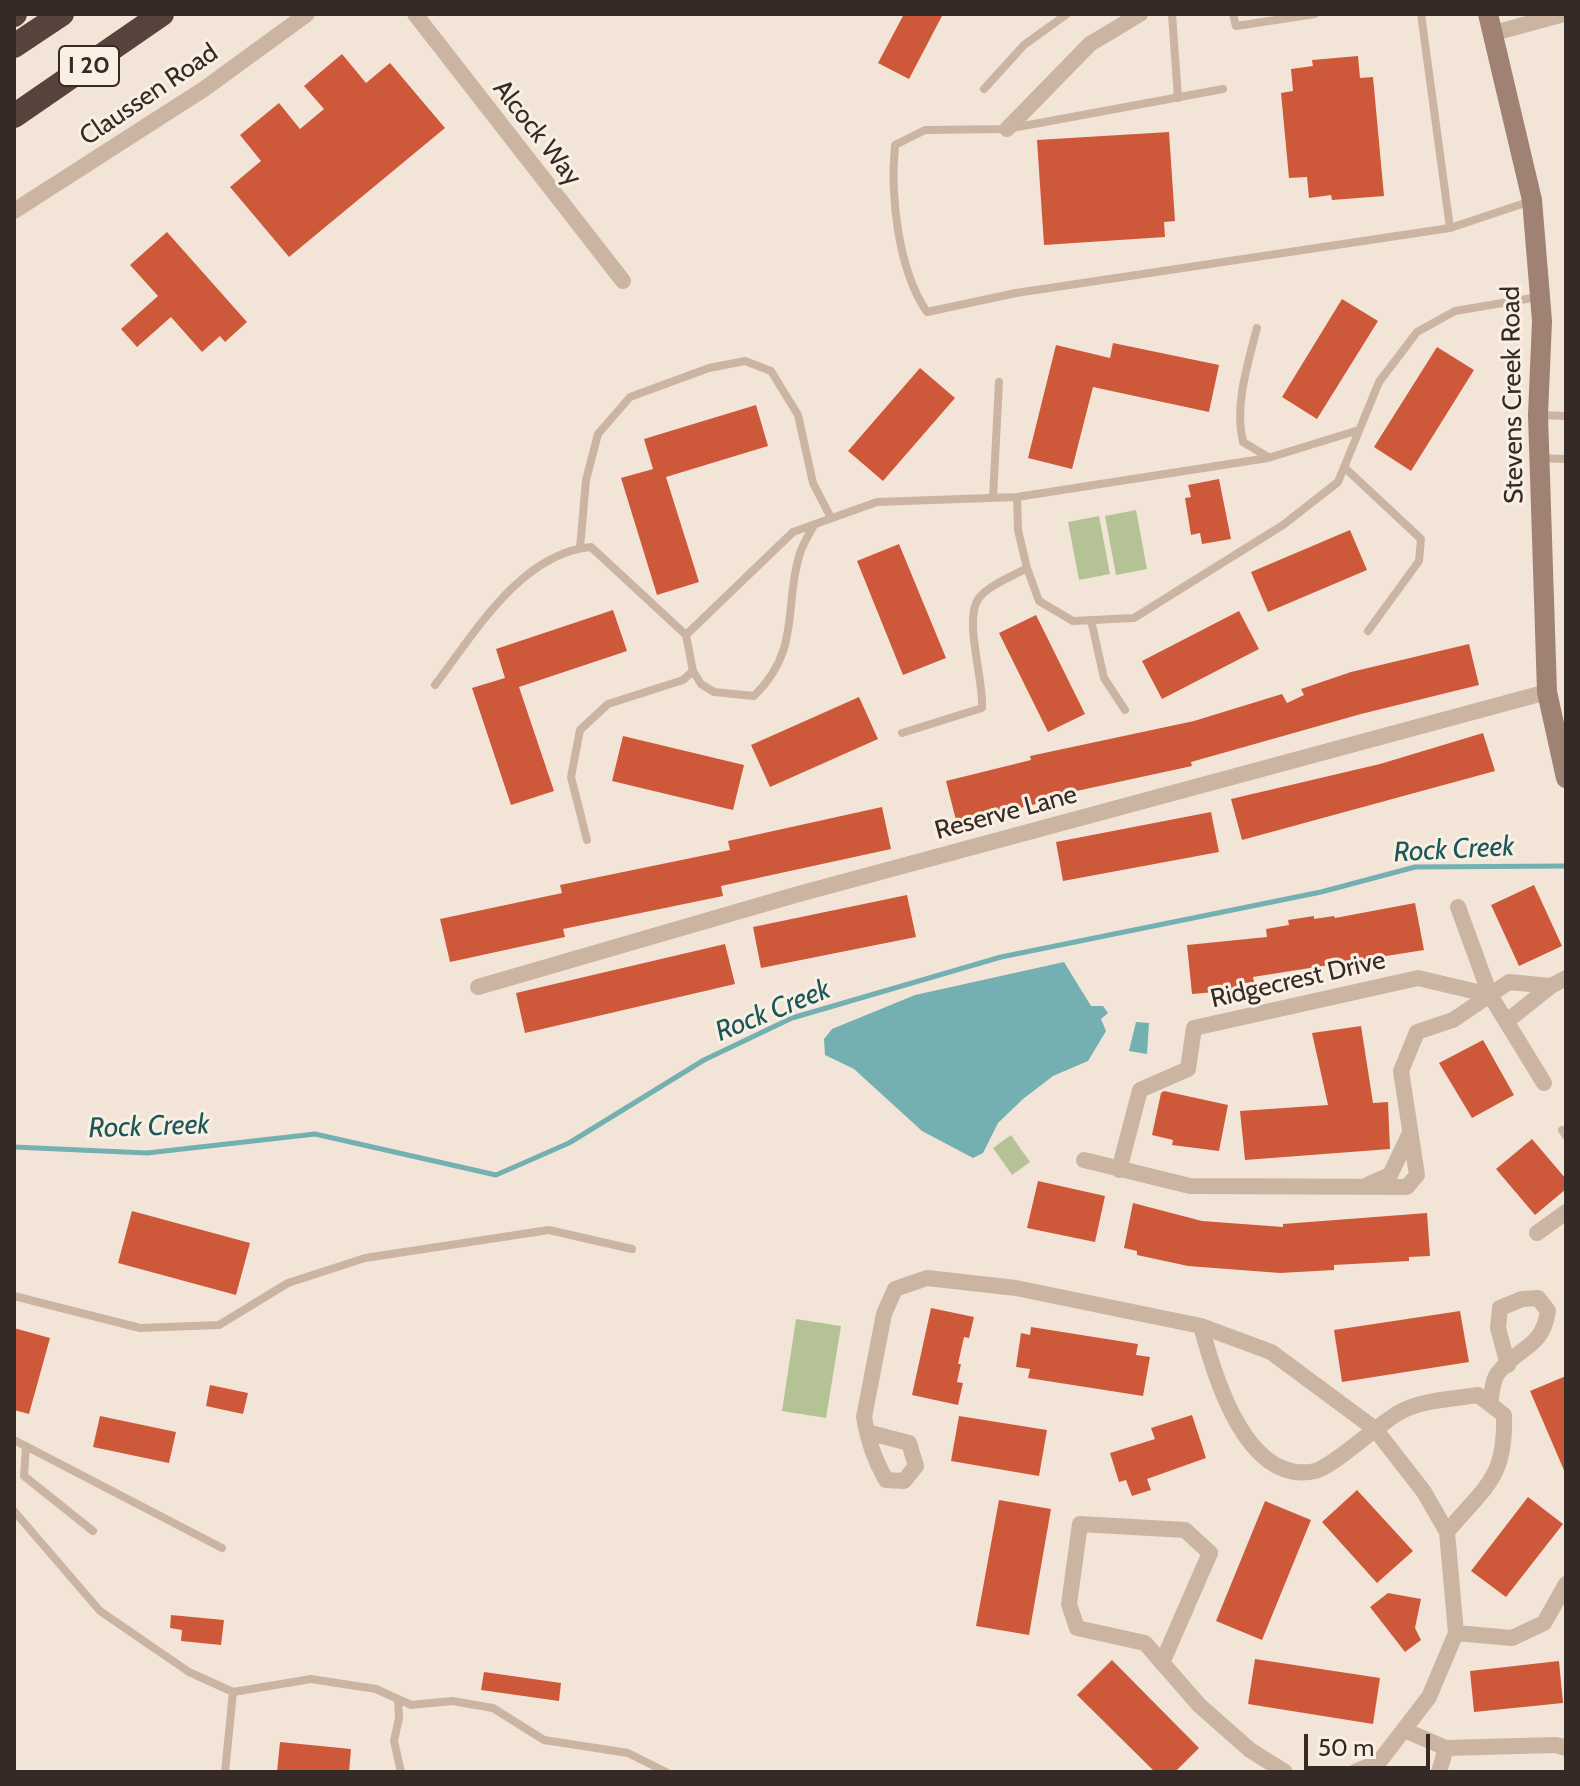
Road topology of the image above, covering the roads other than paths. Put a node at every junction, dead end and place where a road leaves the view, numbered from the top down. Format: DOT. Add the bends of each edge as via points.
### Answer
graph roads {
  1 [pos="62,14"];
  2 [pos="162,14"];
  3 [pos="307,14"];
  4 [pos="415,14"];
  5 [pos="1067,14"];
  6 [pos="1140,14"];
  7 [pos="1172,14"];
  8 [pos="1233,14"];
  9 [pos="1315,14"];
  10 [pos="1421,14"];
  11 [pos="1564,14"];
  12 [pos="1491,24"];
  13 [pos="14,46"];
  14 [pos="984,89"];
  15 [pos="1223,89"];
  16 [pos="1178,98"];
  17 [pos="14,116"];
  18 [pos="1007,129"];
  19 [pos="1532,200"];
  20 [pos="14,211"];
  21 [pos="1450,228"];
  22 [pos="623,281"];
  23 [pos="1540,296"];
  24 [pos="1257,328"];
  25 [pos="999,382"];
  26 [pos="1538,415"];
  27 [pos="1566,416"];
  28 [pos="1359,430"];
  29 [pos="1268,458"];
  30 [pos="1539,458"];
  31 [pos="1566,459"];
  32 [pos="1344,467"];
  33 [pos="1017,497"];
  34 [pos="993,498"];
  35 [pos="831,518"];
  36 [pos="814,524"];
  37 [pos="580,548"];
  38 [pos="1027,568"];
  39 [pos="1091,620"];
  40 [pos="1368,631"];
  41 [pos="686,635"];
  42 [pos="693,671"];
  43 [pos="435,685"];
  44 [pos="1547,692"];
  45 [pos="1125,710"];
  46 [pos="902,733"];
  47 [pos="1561,738"];
  48 [pos="1566,778"];
  49 [pos="587,840"];
  50 [pos="1458,907"];
  51 [pos="1558,982"];
  52 [pos="478,987"];
  53 [pos="1490,995"];
  54 [pos="1507,1021"];
  55 [pos="1544,1083"];
  56 [pos="1412,1130"];
  57 [pos="1084,1160"];
  58 [pos="1119,1170"];
  59 [pos="1364,1186"];
  60 [pos="1566,1212"];
  61 [pos="1537,1233"];
  62 [pos="632,1249"];
  63 [pos="14,1296"];
  64 [pos="1201,1326"];
  65 [pos="1508,1365"];
  66 [pos="1490,1404"];
  67 [pos="1375,1429"];
  68 [pos="867,1432"];
  69 [pos="14,1440"];
  70 [pos="26,1446"];
  71 [pos="14,1511"];
  72 [pos="93,1531"];
  73 [pos="1447,1532"];
  74 [pos="222,1548"];
  75 [pos="1566,1584"];
  76 [pos="1456,1633"];
  77 [pos="1162,1663"];
  78 [pos="233,1692"];
  79 [pos="398,1699"];
  80 [pos="1404,1730"];
  81 [pos="1446,1748"];
  82 [pos="1566,1748"];
  83 [pos="225,1772"];
  84 [pos="401,1772"];
  85 [pos="666,1772"];
  86 [pos="1285,1772"];
  87 [pos="1355,1772"];
  88 [pos="1439,1772"];
  1 -- 13 [label="highway, I 20"];
  2 -- 17 [label="highway, I 20"];
  3 -- 20 [label="street, Claussen Road" via="204,89"];
  4 -- 22 [label="street, Alcock Way"];
  5 -- 14 [label="lane" via="1024,45"];
  6 -- 18 [label="street" via="1090,44"];
  7 -- 16 [label="lane"];
  8 -- 9 [label="lane" via="1236,26"];
  10 -- 21 [label="lane"];
  11 -- 12 [label="street"];
  12 -- 19 [label="street, Stevens Creek Road"];
  15 -- 16 [label="lane"];
  16 -- 18 [label="lane"];
  18 -- 21 [label="lane" via="925,130 895,145 891,185 913,291 927,312 1016,293"];
  19 -- 21 [label="lane"];
  19 -- 23 [label="street, Stevens Creek Road"];
  23 -- 26 [label="street, Stevens Creek Road"];
  23 -- 28 [label="lane" via="1455,311 1417,332 1379,382"];
  24 -- 29 [label="lane" via="1244,380 1240,431 1243,442"];
  25 -- 34 [label="lane"];
  26 -- 27 [label="lane"];
  26 -- 30 [label="street, Stevens Creek Road"];
  28 -- 29 [label="lane"];
  28 -- 32 [label="lane"];
  29 -- 33 [label="lane"];
  30 -- 31 [label="lane"];
  30 -- 44 [label="street, Stevens Creek Road"];
  32 -- 39 [label="lane" via="1338,482 1283,525 1168,600 1134,618"];
  32 -- 40 [label="lane" via="1421,539 1419,561"];
  33 -- 34 [label="lane"];
  33 -- 38 [label="lane"];
  34 -- 35 [label="lane" via="877,502"];
  35 -- 36 [label="lane"];
  35 -- 37 [label="lane" via="813,483 798,415 771,371 745,361 709,368 630,397 598,434 586,480"];
  36 -- 41 [label="lane" via="793,532"];
  36 -- 42 [label="lane" via="800,555 791,628 763,688 754,696 714,692"];
  37 -- 41 [label="lane" via="591,547"];
  37 -- 43 [label="lane" via="539,566 515,588"];
  38 -- 39 [label="lane" via="1039,601 1073,621"];
  38 -- 46 [label="lane" via="979,598 971,617 984,687 982,708"];
  39 -- 45 [label="lane" via="1104,678"];
  41 -- 42 [label="lane"];
  42 -- 49 [label="lane" via="683,680 608,704 580,730 571,777"];
  44 -- 47 [label="street, Stevens Creek Road"];
  44 -- 52 [label="street, Reserve Lane" via="795,895"];
  47 -- 48 [label="street, Stevens Creek Road"];
  50 -- 53 [label="street"];
  51 -- 53 [label="street" via="1509,982"];
  51 -- 54 [label="street"];
  53 -- 54 [label="street"];
  53 -- 56 [label="street" via="1453,1020 1417,1032 1401,1071"];
  53 -- 58 [label="street, Ridgecrest Drive" via="1418,978 1194,1028 1188,1069 1140,1090"];
  54 -- 55 [label="street"];
  56 -- 59 [label="street" via="1390,1175"];
  56 -- 59 [label="street" via="1415,1181 1407,1187"];
  57 -- 58 [label="street"];
  58 -- 59 [label="street" via="1190,1186"];
  60 -- 61 [label="street"];
  62 -- 63 [label="lane" via="549,1230 365,1258 288,1283 219,1325 140,1328"];
  64 -- 67 [label="street" via="1271,1352"];
  64 -- 67 [label="street" via="1220,1394 1263,1459 1273,1465 1316,1472"];
  64 -- 68 [label="street" via="1016,1288 927,1278 895,1289 884,1314 864,1417"];
  65 -- 66 [label="street" via="1496,1374"];
  66 -- 67 [label="street" via="1478,1395 1443,1400 1402,1411"];
  66 -- 73 [label="street" via="1504,1415 1505,1449 1493,1480"];
  67 -- 73 [label="street" via="1424,1492"];
  69 -- 70 [label="lane"];
  70 -- 72 [label="lane" via="24,1476"];
  70 -- 74 [label="lane"];
  71 -- 78 [label="lane" via="100,1611 189,1672"];
  73 -- 76 [label="street"];
  75 -- 76 [label="street" via="1544,1623 1512,1638"];
  76 -- 80 [label="street" via="1429,1697"];
  77 -- 77 [label="street" via="1210,1553 1185,1530 1080,1524 1069,1604 1077,1628 1145,1643"];
  77 -- 86 [label="street" via="1209,1714"];
  78 -- 79 [label="lane" via="311,1679 376,1689"];
  78 -- 83 [label="lane"];
  79 -- 84 [label="lane" via="394,1741"];
  79 -- 85 [label="lane" via="411,1705 452,1701 493,1708 544,1740 628,1753"];
  80 -- 81 [label="street"];
  80 -- 87 [label="street" via="1379,1762"];
  81 -- 82 [label="street"];
  81 -- 88 [label="street"];
}
